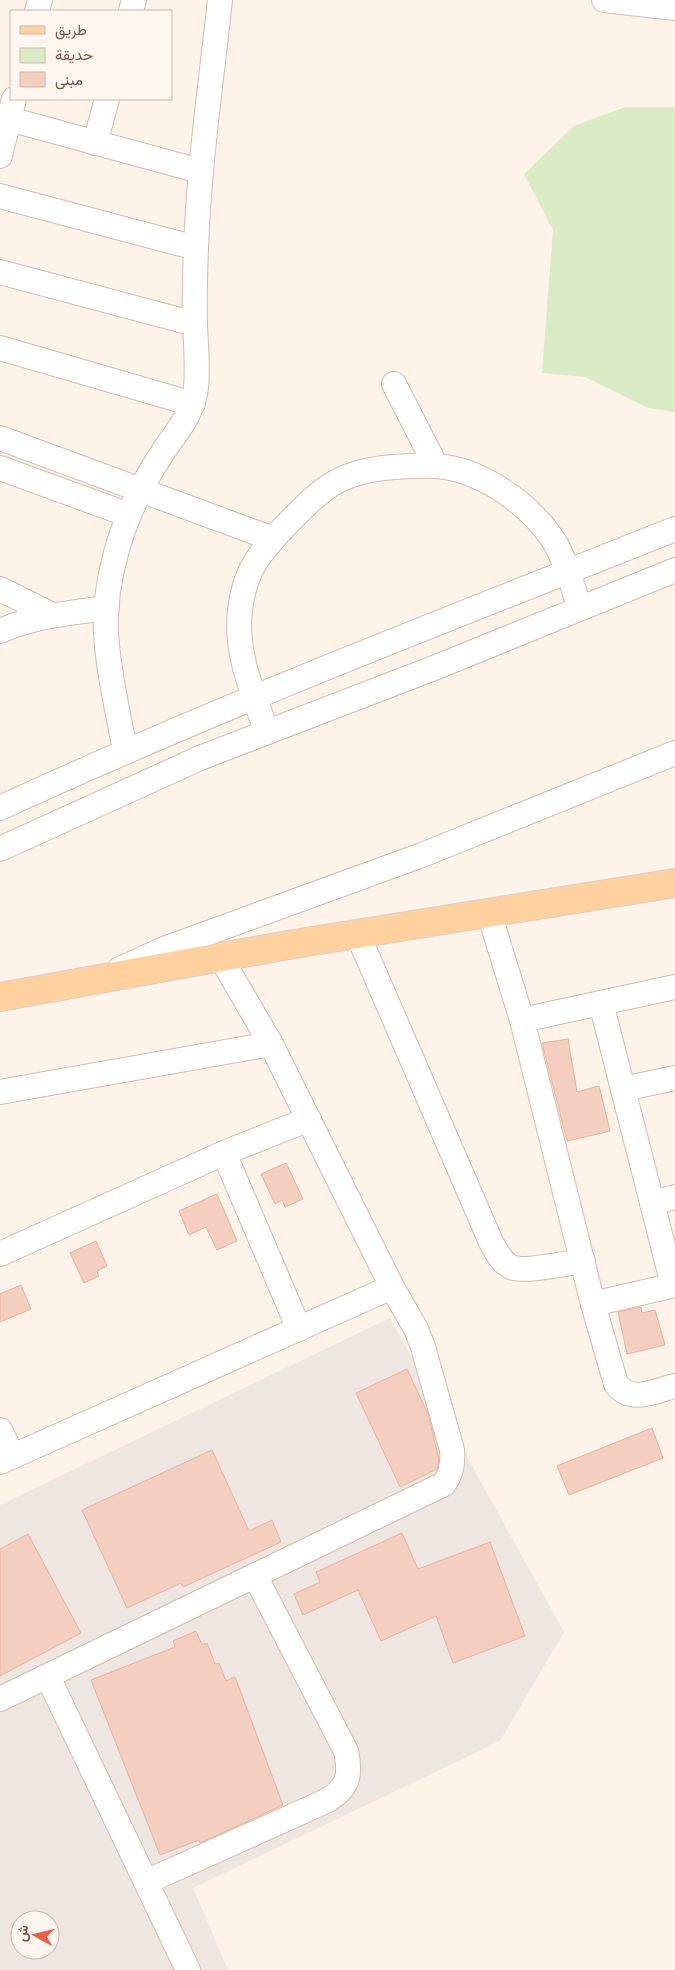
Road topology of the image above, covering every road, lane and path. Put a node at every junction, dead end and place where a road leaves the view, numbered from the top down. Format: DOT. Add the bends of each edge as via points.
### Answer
graph roads {
  1 [pos="220,0"];
  2 [pos="604,0"];
  3 [pos="675,8"];
  4 [pos="107,100"];
  5 [pos="12,109"];
  6 [pos="95,142"];
  7 [pos="0,156"];
  8 [pos="200,171"];
  9 [pos="0,196"];
  10 [pos="196,248"];
  11 [pos="0,272"];
  12 [pos="195,324"];
  13 [pos="0,348"];
  14 [pos="394,384"];
  15 [pos="193,404"];
  16 [pos="0,438"];
  17 [pos="436,466"];
  18 [pos="0,468"];
  19 [pos="140,490"];
  20 [pos="129,514"];
  21 [pos="675,528"];
  22 [pos="273,539"];
  23 [pos="675,570"];
  24 [pos="567,572"];
  25 [pos="0,589"];
  26 [pos="107,608"];
  27 [pos="580,608"];
  28 [pos="52,615"];
  29 [pos="0,632"];
  30 [pos="255,697"];
  31 [pos="266,732"];
  32 [pos="125,751"];
  33 [pos="675,753"];
  34 [pos="0,808"];
  35 [pos="0,848"];
  36 [pos="675,883"];
  37 [pos="489,913"];
  38 [pos="358,935"];
  39 [pos="221,958"];
  40 [pos="97,980"];
  41 [pos="675,987"];
  42 [pos="0,997"];
  43 [pos="601,1003"];
  44 [pos="522,1020"];
  45 [pos="271,1044"];
  46 [pos="675,1078"];
  47 [pos="623,1089"];
  48 [pos="0,1092"];
  49 [pos="309,1119"];
  50 [pos="224,1154"];
  51 [pos="675,1197"];
  52 [pos="652,1203"];
  53 [pos="0,1254"];
  54 [pos="583,1261"];
  55 [pos="674,1285"];
  56 [pos="392,1287"];
  57 [pos="593,1304"];
  58 [pos="299,1329"];
  59 [pos="675,1386"];
  60 [pos="0,1430"];
  61 [pos="6,1459"];
  62 [pos="255,1576"];
  63 [pos="48,1677"];
  64 [pos="0,1700"];
  65 [pos="146,1882"];
  66 [pos="188,1970"];
  1 -- 8 [label="street"];
  2 -- 3 [label="street"];
  4 -- 6 [label="street"];
  5 -- 6 [label="street"];
  5 -- 7 [label="street"];
  6 -- 8 [label="street"];
  8 -- 10 [label="street"];
  9 -- 10 [label="street"];
  10 -- 12 [label="street"];
  11 -- 12 [label="street"];
  12 -- 15 [label="street" via="197,362"];
  13 -- 15 [label="street"];
  14 -- 17 [label="street"];
  15 -- 19 [label="street" via="187,419"];
  16 -- 19 [label="street"];
  17 -- 22 [label="street" via="385,468 344,478 310,501"];
  17 -- 24 [label="street" via="479,478 520,504 553,539"];
  18 -- 20 [label="street"];
  19 -- 20 [label="street"];
  19 -- 22 [label="street"];
  20 -- 26 [label="street" via="115,560"];
  21 -- 24 [label="street"];
  22 -- 30 [label="street" via="249,573 240,611 240,651"];
  23 -- 27 [label="street"];
  24 -- 27 [label="street"];
  24 -- 30 [label="street"];
  25 -- 28 [label="street"];
  26 -- 28 [label="street"];
  26 -- 32 [label="street" via="108,660"];
  27 -- 31 [label="street"];
  28 -- 29 [label="street"];
  30 -- 31 [label="street"];
  30 -- 32 [label="street"];
  31 -- 35 [label="street" via="200,758"];
  32 -- 34 [label="street"];
  33 -- 40 [label="street" via="422,855 164,949"];
  36 -- 37 [label="main road"];
  37 -- 38 [label="main road"];
  37 -- 44 [label="street"];
  38 -- 39 [label="main road"];
  38 -- 54 [label="street" via="500,1258 521,1270"];
  39 -- 40 [label="main road"];
  39 -- 45 [label="street"];
  40 -- 42 [label="main road"];
  41 -- 43 [label="street"];
  43 -- 44 [label="street"];
  43 -- 47 [label="street"];
  44 -- 54 [label="street"];
  45 -- 48 [label="street"];
  45 -- 49 [label="street"];
  46 -- 47 [label="street"];
  47 -- 52 [label="street"];
  49 -- 50 [label="street"];
  49 -- 56 [label="street"];
  50 -- 53 [label="street"];
  50 -- 58 [label="street"];
  51 -- 52 [label="street"];
  52 -- 55 [label="street"];
  54 -- 57 [label="street"];
  55 -- 57 [label="street"];
  56 -- 58 [label="street"];
  56 -- 62 [label="street" via="423,1347 452,1450 449,1478 444,1484"];
  57 -- 59 [label="street" via="620,1390 635,1396"];
  58 -- 61 [label="street"];
  60 -- 61 [label="street"];
  62 -- 63 [label="street"];
  62 -- 65 [label="street" via="346,1751 349,1769 345,1787 326,1801"];
  63 -- 64 [label="street"];
  63 -- 65 [label="street"];
  65 -- 66 [label="street"];
}
